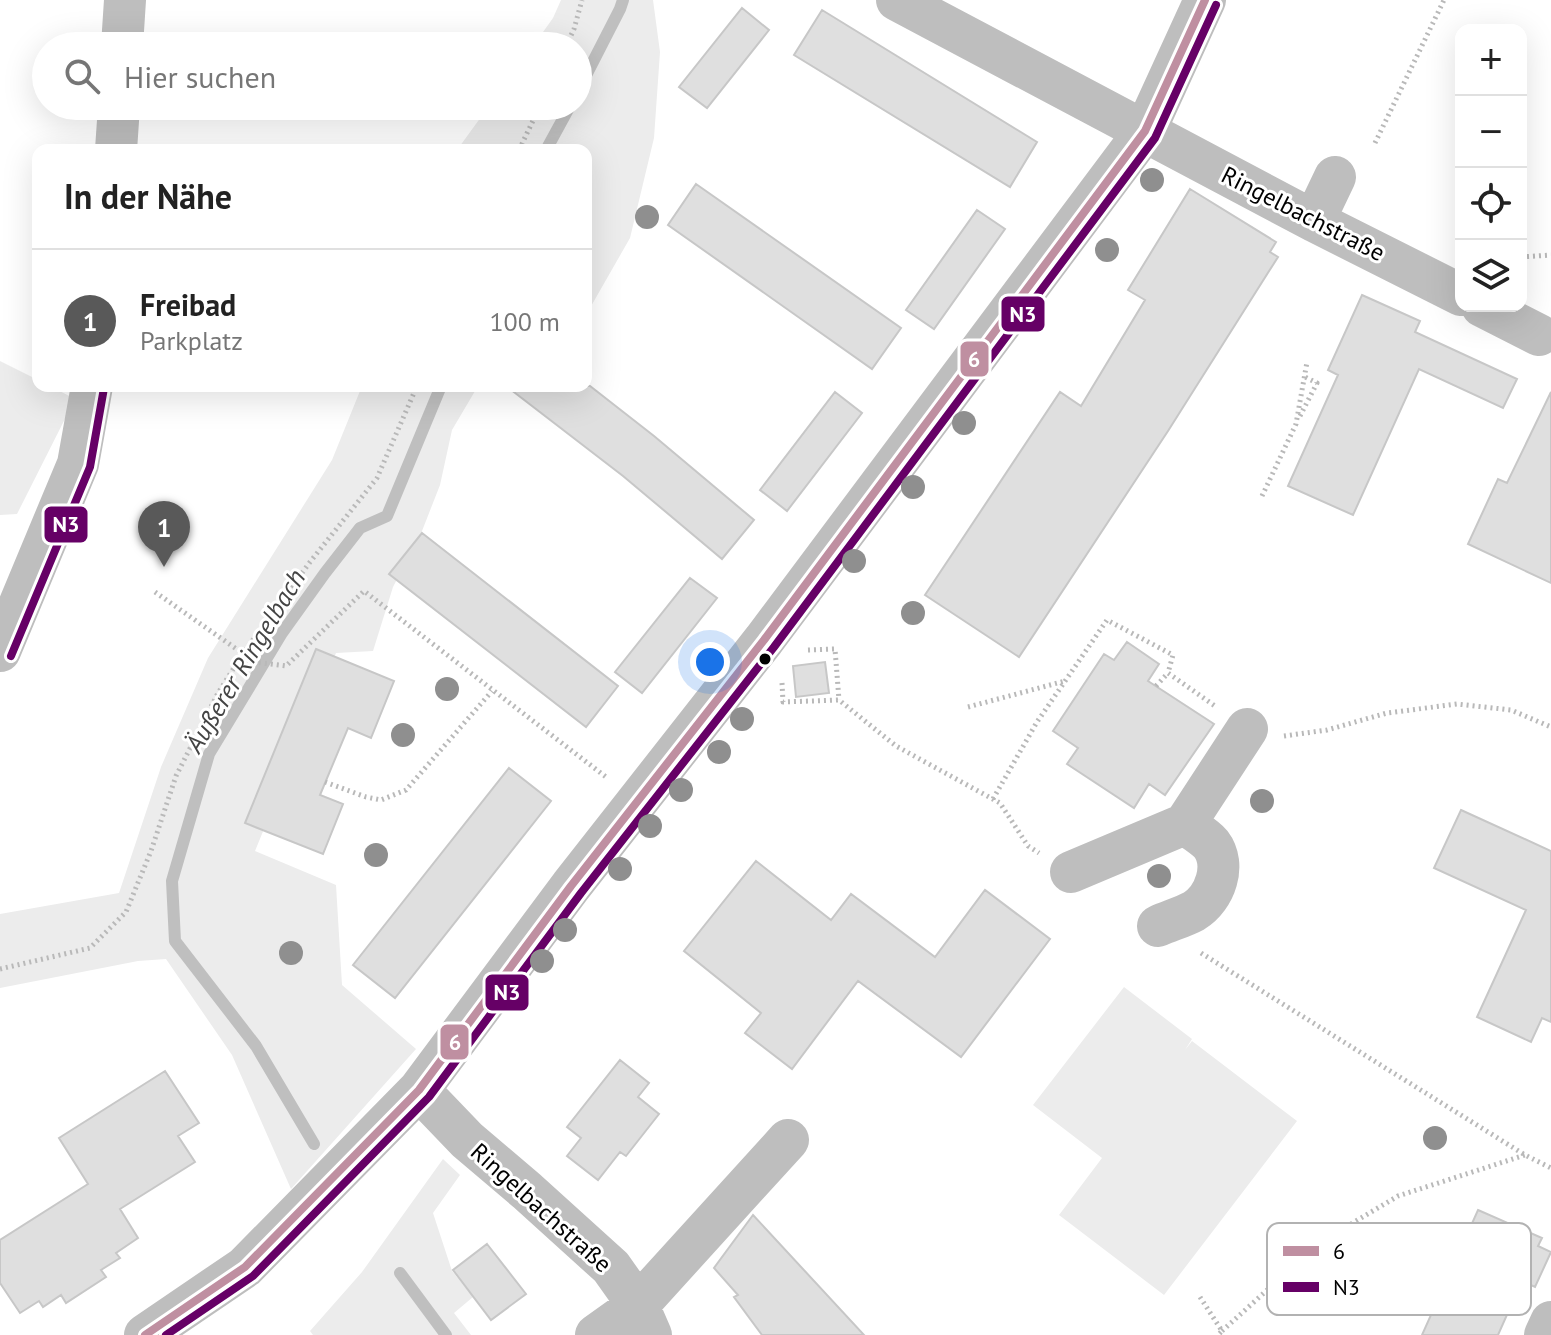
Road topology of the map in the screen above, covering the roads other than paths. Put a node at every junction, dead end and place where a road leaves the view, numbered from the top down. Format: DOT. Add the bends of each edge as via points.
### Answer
graph roads {
  1 [pos="125,0"];
  2 [pos="897,0"];
  3 [pos="1205,0"];
  4 [pos="123,32"];
  5 [pos="118,120"];
  6 [pos="1145,131"];
  7 [pos="116,144"];
  8 [pos="1335,177"];
  9 [pos="1314,221"];
  10 [pos="1455,292"];
  11 [pos="1494,312"];
  12 [pos="1539,335"];
  13 [pos="91,392"];
  14 [pos="0,651"];
  15 [pos="1247,729"];
  16 [pos="1185,824"];
  17 [pos="1071,872"];
  18 [pos="1158,926"];
  19 [pos="419,1090"];
  20 [pos="788,1140"];
  21 [pos="645,1320"];
  22 [pos="1551,1322"];
  23 [pos="145,1335"];
  24 [pos="596,1335"];
  25 [pos="1545,1335"];
  1 -- 4 [label="street"];
  2 -- 6 [label="street, Ringelbachstraße"];
  3 -- 6 [label="street"];
  5 -- 7 [label="street"];
  6 -- 9 [label="street, Ringelbachstraße"];
  6 -- 19 [label="street"];
  8 -- 9 [label="street"];
  9 -- 10 [label="street, Ringelbachstraße"];
  11 -- 12 [label="street"];
  13 -- 14 [label="street" via="78,464"];
  15 -- 16 [label="street"];
  16 -- 17 [label="street"];
  16 -- 18 [label="street" via="1210,843 1220,859 1217,877 1212,893 1195,910"];
  19 -- 21 [label="street, Ringelbachstraße" via="467,1140 611,1267"];
  19 -- 23 [label="street" via="245,1267"];
  20 -- 21 [label="street"];
  21 -- 24 [label="street"];
  22 -- 25 [label="street"];
}
